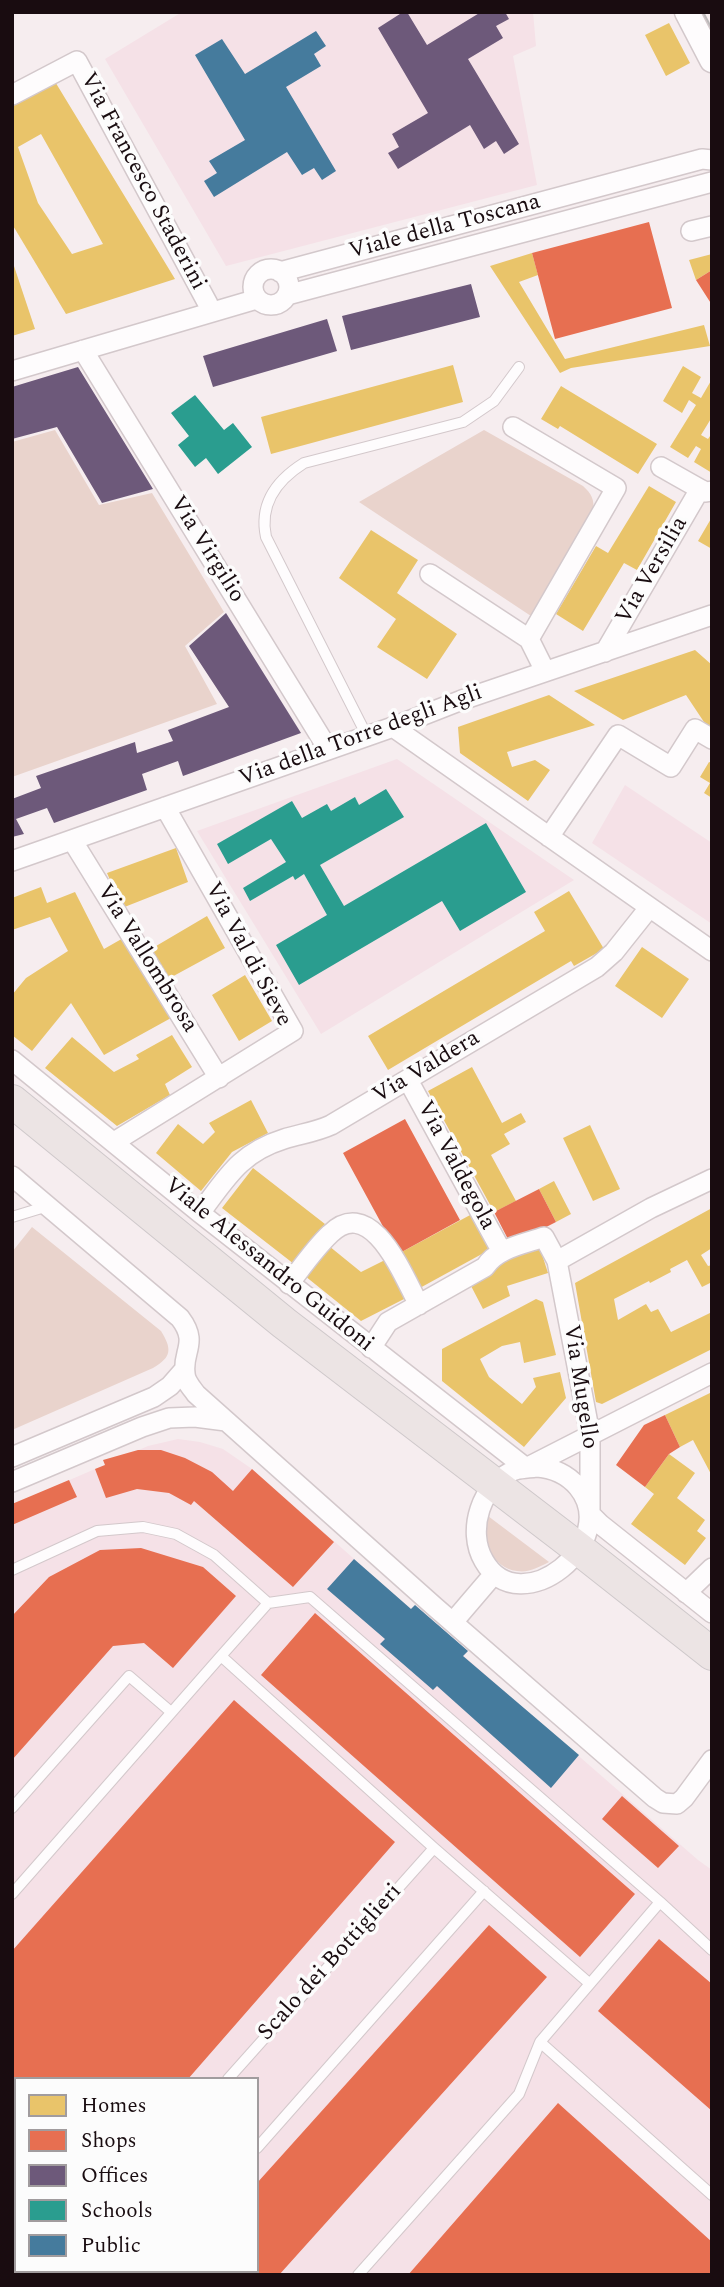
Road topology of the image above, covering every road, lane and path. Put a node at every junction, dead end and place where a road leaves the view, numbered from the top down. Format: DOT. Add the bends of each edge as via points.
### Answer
graph roads {
  1 [pos="687,12"];
  2 [pos="712,60"];
  3 [pos="12,95"];
  4 [pos="712,160"];
  5 [pos="712,183"];
  6 [pos="712,226"];
  7 [pos="691,231"];
  8 [pos="280,272"];
  9 [pos="255,295"];
  10 [pos="287,295"];
  11 [pos="208,304"];
  12 [pos="83,350"];
  13 [pos="12,361"];
  14 [pos="519,367"];
  15 [pos="12,370"];
  16 [pos="513,427"];
  17 [pos="662,467"];
  18 [pos="706,490"];
  19 [pos="430,574"];
  20 [pos="712,615"];
  21 [pos="529,639"];
  22 [pos="605,652"];
  23 [pos="545,671"];
  24 [pos="393,727"];
  25 [pos="367,736"];
  26 [pos="712,739"];
  27 [pos="328,749"];
  28 [pos="165,807"];
  29 [pos="549,836"];
  30 [pos="72,840"];
  31 [pos="12,861"];
  32 [pos="649,908"];
  33 [pos="712,951"];
  34 [pos="12,1060"];
  35 [pos="219,1078"];
  36 [pos="408,1080"];
  37 [pos="12,1101"];
  38 [pos="12,1124"];
  39 [pos="114,1142"];
  40 [pos="12,1176"];
  41 [pos="712,1179"];
  42 [pos="48,1206"];
  43 [pos="200,1213"];
  44 [pos="12,1217"];
  45 [pos="502,1252"];
  46 [pos="557,1261"];
  47 [pos="289,1283"];
  48 [pos="419,1305"];
  49 [pos="371,1349"];
  50 [pos="184,1370"];
  51 [pos="712,1373"];
  52 [pos="228,1422"];
  53 [pos="585,1437"];
  54 [pos="12,1457"];
  55 [pos="526,1468"];
  56 [pos="12,1482"];
  57 [pos="489,1493"];
  58 [pos="590,1514"];
  59 [pos="573,1557"];
  60 [pos="712,1568"];
  61 [pos="12,1570"];
  62 [pos="494,1574"];
  63 [pos="686,1593"];
  64 [pos="268,1603"];
  65 [pos="712,1613"];
  66 [pos="453,1622"];
  67 [pos="712,1654"];
  68 [pos="221,1656"];
  69 [pos="712,1676"];
  70 [pos="171,1712"];
  71 [pos="712,1760"];
  72 [pos="12,1808"];
  73 [pos="434,1848"];
  74 [pos="484,1891"];
  75 [pos="12,1894"];
  76 [pos="660,1902"];
  77 [pos="712,1950"];
  78 [pos="589,1983"];
  79 [pos="540,2042"];
  80 [pos="230,2077"];
  81 [pos="259,2146"];
  82 [pos="712,2195"];
  83 [pos="358,2275"];
  1 -- 2 [label="street"];
  3 -- 11 [label="street, Via Francesco Staderini" via="77,61"];
  4 -- 8 [label="street, Viale della Toscana"];
  5 -- 10 [label="street, Viale della Toscana"];
  6 -- 7 [label="street"];
  8 -- 9 [label="street, Viale della Toscana" via="263,271 255,279"];
  8 -- 10 [label="street" via="289,284"];
  9 -- 10 [label="street, Viale della Toscana" via="262,303 274,305"];
  9 -- 11 [label="street, Viale della Toscana"];
  9 -- 12 [label="street, Viale della Toscana"];
  11 -- 13 [label="street, Viale della Toscana"];
  12 -- 15 [label="street, Viale della Toscana"];
  12 -- 27 [label="street, Via Virgilio"];
  14 -- 25 [label="lane" via="494,401 463,422 304,463 289,472 271,495 264,515 267,537"];
  16 -- 21 [label="street" via="616,488"];
  17 -- 18 [label="street, Via Versilia"];
  18 -- 22 [label="street, Via Versilia"];
  19 -- 21 [label="street"];
  20 -- 22 [label="street, Via della Torre degli Agli"];
  21 -- 23 [label="street"];
  22 -- 23 [label="street, Via della Torre degli Agli"];
  23 -- 24 [label="street, Via della Torre degli Agli"];
  24 -- 25 [label="street, Via della Torre degli Agli"];
  24 -- 29 [label="street"];
  25 -- 27 [label="street, Via della Torre degli Agli"];
  26 -- 29 [label="street" via="695,729 671,767 618,734"];
  27 -- 28 [label="street, Via della Torre degli Agli"];
  28 -- 30 [label="street, Via della Torre degli Agli"];
  28 -- 35 [label="street, Via Val di Sieve" via="293,1031"];
  29 -- 32 [label="street"];
  30 -- 31 [label="street, Via della Torre degli Agli"];
  30 -- 35 [label="street, Via Vallombrosa"];
  32 -- 33 [label="street"];
  32 -- 36 [label="street, Via Valdera" via="606,960"];
  34 -- 39 [label="street, Viale Alessandro Guidoni"];
  35 -- 39 [label="street, Via Val di Sieve"];
  36 -- 43 [label="street, Via Valdera" via="331,1125 283,1139 248,1156"];
  36 -- 45 [label="street, Via Valdegola"];
  37 -- 57 [label="main road, Viale Alessandro Guidoni"];
  38 -- 57 [label="main road, Viale Alessandro Guidoni" via="333,1384"];
  39 -- 43 [label="street, Viale Alessandro Guidoni"];
  40 -- 42 [label="street"];
  41 -- 46 [label="street"];
  42 -- 44 [label="lane"];
  42 -- 50 [label="street" via="180,1318 190,1337"];
  43 -- 47 [label="street, Viale Alessandro Guidoni"];
  45 -- 46 [label="street" via="544,1237"];
  45 -- 48 [label="street"];
  46 -- 53 [label="street, Via Mugello"];
  47 -- 48 [label="street" via="331,1233 344,1225 361,1225 382,1238"];
  47 -- 49 [label="street, Viale Alessandro Guidoni"];
  48 -- 49 [label="street" via="388,1322"];
  49 -- 55 [label="street, Viale Alessandro Guidoni"];
  50 -- 52 [label="street" via="196,1394"];
  50 -- 54 [label="street" via="153,1397"];
  51 -- 53 [label="street"];
  52 -- 56 [label="street" via="169,1418"];
  52 -- 66 [label="street"];
  53 -- 55 [label="street"];
  53 -- 58 [label="street, Via Mugello"];
  55 -- 57 [label="street" via="507,1474"];
  55 -- 58 [label="street" via="563,1473 582,1492"];
  57 -- 59 [label="main road, Viale Alessandro Guidoni"];
  57 -- 62 [label="street" via="476,1526 477,1543"];
  58 -- 59 [label="street" via="586,1535"];
  58 -- 63 [label="street"];
  59 -- 62 [label="street" via="550,1576 531,1583 511,1583"];
  59 -- 67 [label="main road, Viale Alessandro Guidoni"];
  59 -- 69 [label="main road, Viale Alessandro Guidoni"];
  60 -- 63 [label="street"];
  61 -- 64 [label="lane" via="97,1531 144,1527 176,1534 214,1555"];
  62 -- 66 [label="street"];
  63 -- 65 [label="street"];
  64 -- 68 [label="lane"];
  64 -- 76 [label="lane" via="310,1597"];
  66 -- 71 [label="street" via="663,1803 677,1804 684,1798"];
  68 -- 70 [label="lane"];
  68 -- 73 [label="lane"];
  70 -- 72 [label="lane" via="129,1676"];
  70 -- 75 [label="lane"];
  73 -- 74 [label="lane"];
  73 -- 80 [label="lane, Scalo dei Bottiglieri"];
  74 -- 78 [label="lane"];
  74 -- 81 [label="lane"];
  76 -- 77 [label="lane"];
  76 -- 78 [label="lane"];
  78 -- 79 [label="lane"];
  79 -- 82 [label="lane"];
  79 -- 83 [label="lane" via="519,2094"];
}
